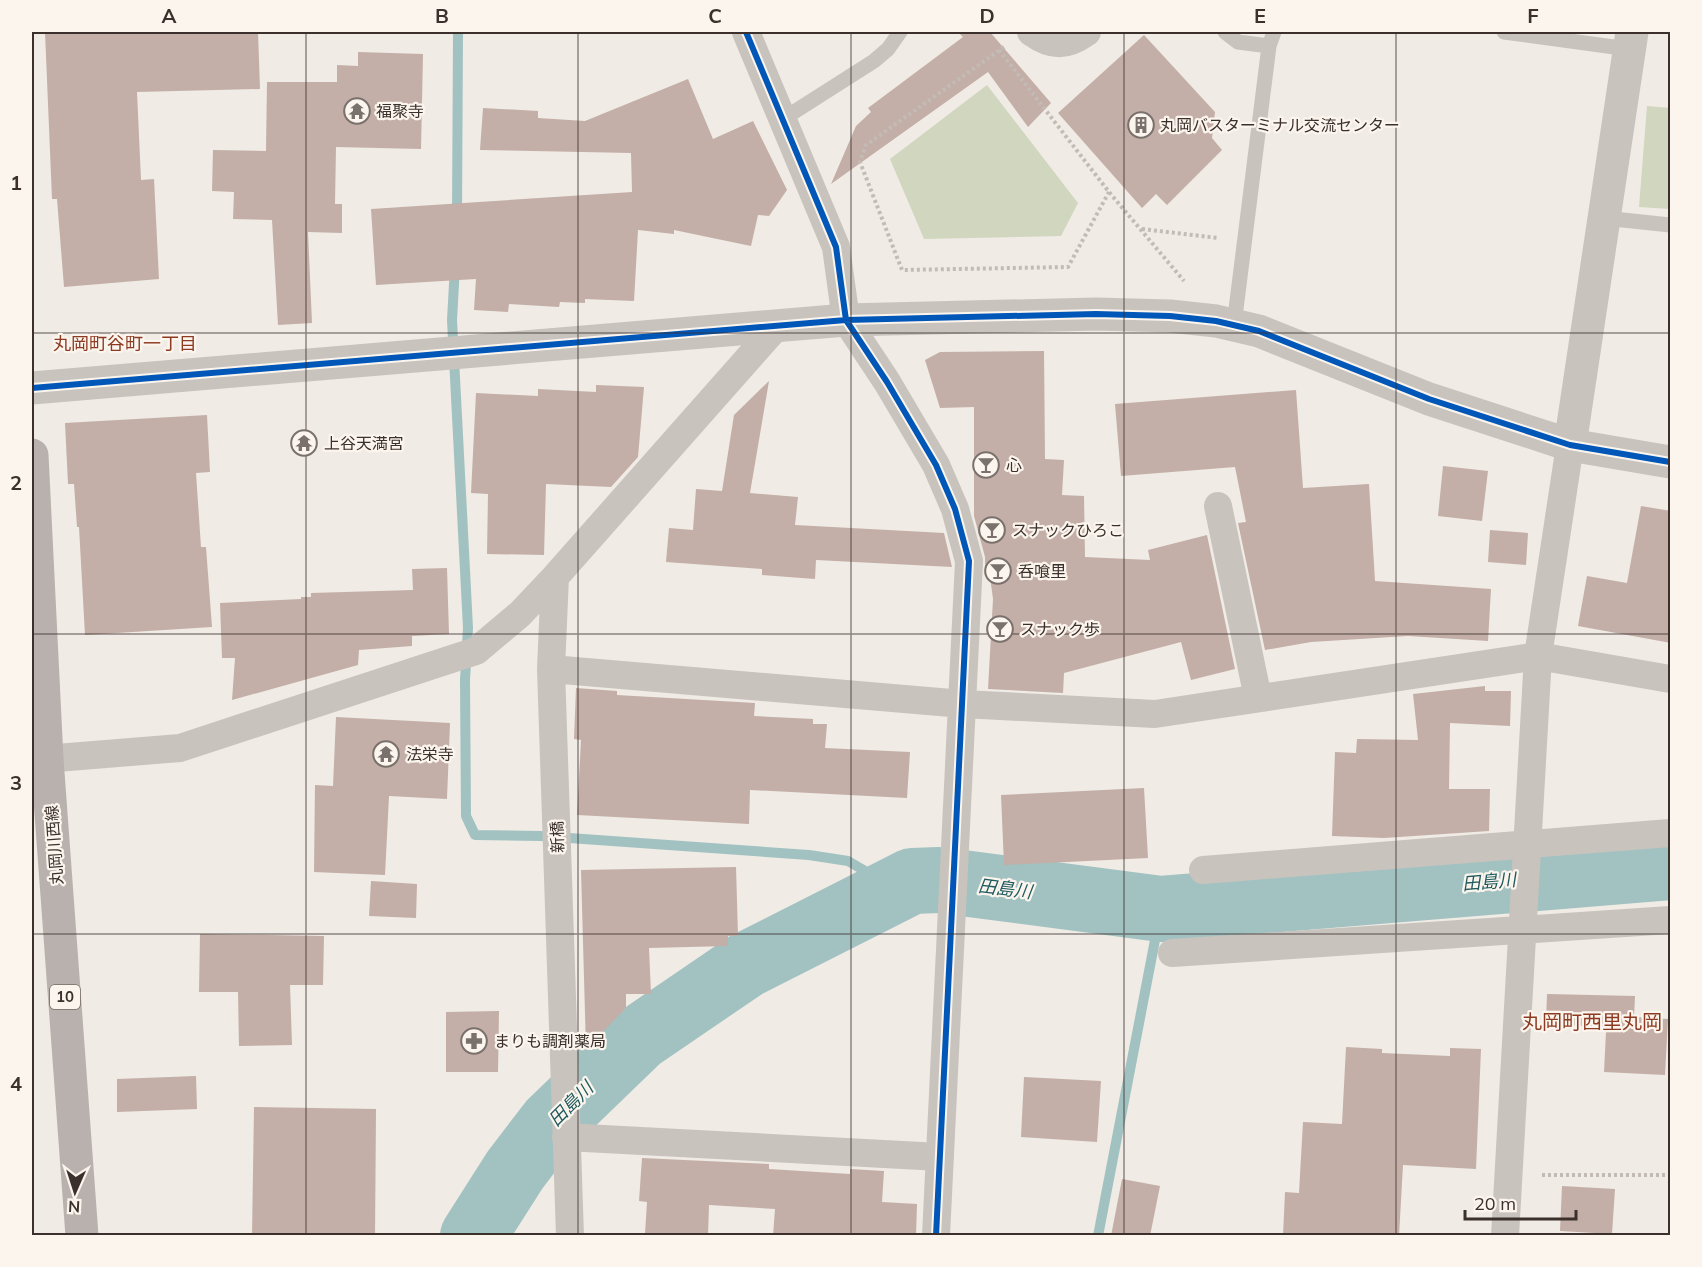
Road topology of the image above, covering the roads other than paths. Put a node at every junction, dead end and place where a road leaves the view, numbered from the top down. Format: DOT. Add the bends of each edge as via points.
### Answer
graph roads {
  1 [pos="746,32"];
  2 [pos="900,32"];
  3 [pos="1031,32"];
  4 [pos="1087,32"];
  5 [pos="1225,32"];
  6 [pos="1504,32"];
  7 [pos="1271,39"];
  8 [pos="1631,40"];
  9 [pos="783,119"];
  10 [pos="1604,218"];
  11 [pos="1671,225"];
  12 [pos="846,320"];
  13 [pos="1234,325"];
  14 [pos="777,326"];
  15 [pos="32,388"];
  16 [pos="1570,445"];
  17 [pos="32,455"];
  18 [pos="1671,462"];
  19 [pos="1218,506"];
  20 [pos="555,577"];
  21 [pos="1538,656"];
  22 [pos="551,669"];
  23 [pos="1671,679"];
  24 [pos="1258,698"];
  25 [pos="963,704"];
  26 [pos="40,759"];
  27 [pos="1671,833"];
  28 [pos="1529,844"];
  29 [pos="1203,870"];
  30 [pos="1671,920"];
  31 [pos="1524,931"];
  32 [pos="1172,953"];
  33 [pos="566,1136"];
  34 [pos="940,1157"];
  35 [pos="82,1236"];
  36 [pos="570,1236"];
  37 [pos="936,1236"];
  38 [pos="1505,1236"];
  1 -- 9 [label="street"];
  2 -- 9 [label="lane" via="874,61"];
  3 -- 4 [label="street" via="1046,43 1063,44"];
  5 -- 7 [label="lane" via="1238,42"];
  6 -- 8 [label="lane"];
  7 -- 13 [label="lane"];
  8 -- 10 [label="street"];
  9 -- 12 [label="street" via="836,247"];
  10 -- 11 [label="lane"];
  10 -- 16 [label="street"];
  12 -- 13 [label="street" via="1096,314 1201,319"];
  12 -- 14 [label="street"];
  12 -- 25 [label="street" via="936,465 955,509 969,561"];
  13 -- 16 [label="street" via="1259,331 1429,399"];
  14 -- 15 [label="street"];
  14 -- 20 [label="street"];
  16 -- 18 [label="street"];
  16 -- 21 [label="street"];
  17 -- 26 [label="main road, 丸岡川西線 / 10"];
  19 -- 24 [label="street"];
  20 -- 22 [label="street, 新橋"];
  20 -- 26 [label="street" via="520,614 476,651 180,748"];
  21 -- 23 [label="street"];
  21 -- 24 [label="street"];
  21 -- 28 [label="street"];
  22 -- 25 [label="street"];
  22 -- 33 [label="street, 新橋"];
  24 -- 25 [label="street" via="1155,714"];
  25 -- 34 [label="street"];
  26 -- 35 [label="main road, 丸岡川西線 / 10"];
  27 -- 28 [label="street"];
  28 -- 29 [label="street"];
  28 -- 31 [label="street"];
  30 -- 31 [label="street"];
  31 -- 32 [label="street"];
  31 -- 38 [label="street"];
  33 -- 34 [label="street"];
  33 -- 36 [label="street, 新橋"];
  34 -- 37 [label="street"];
}
